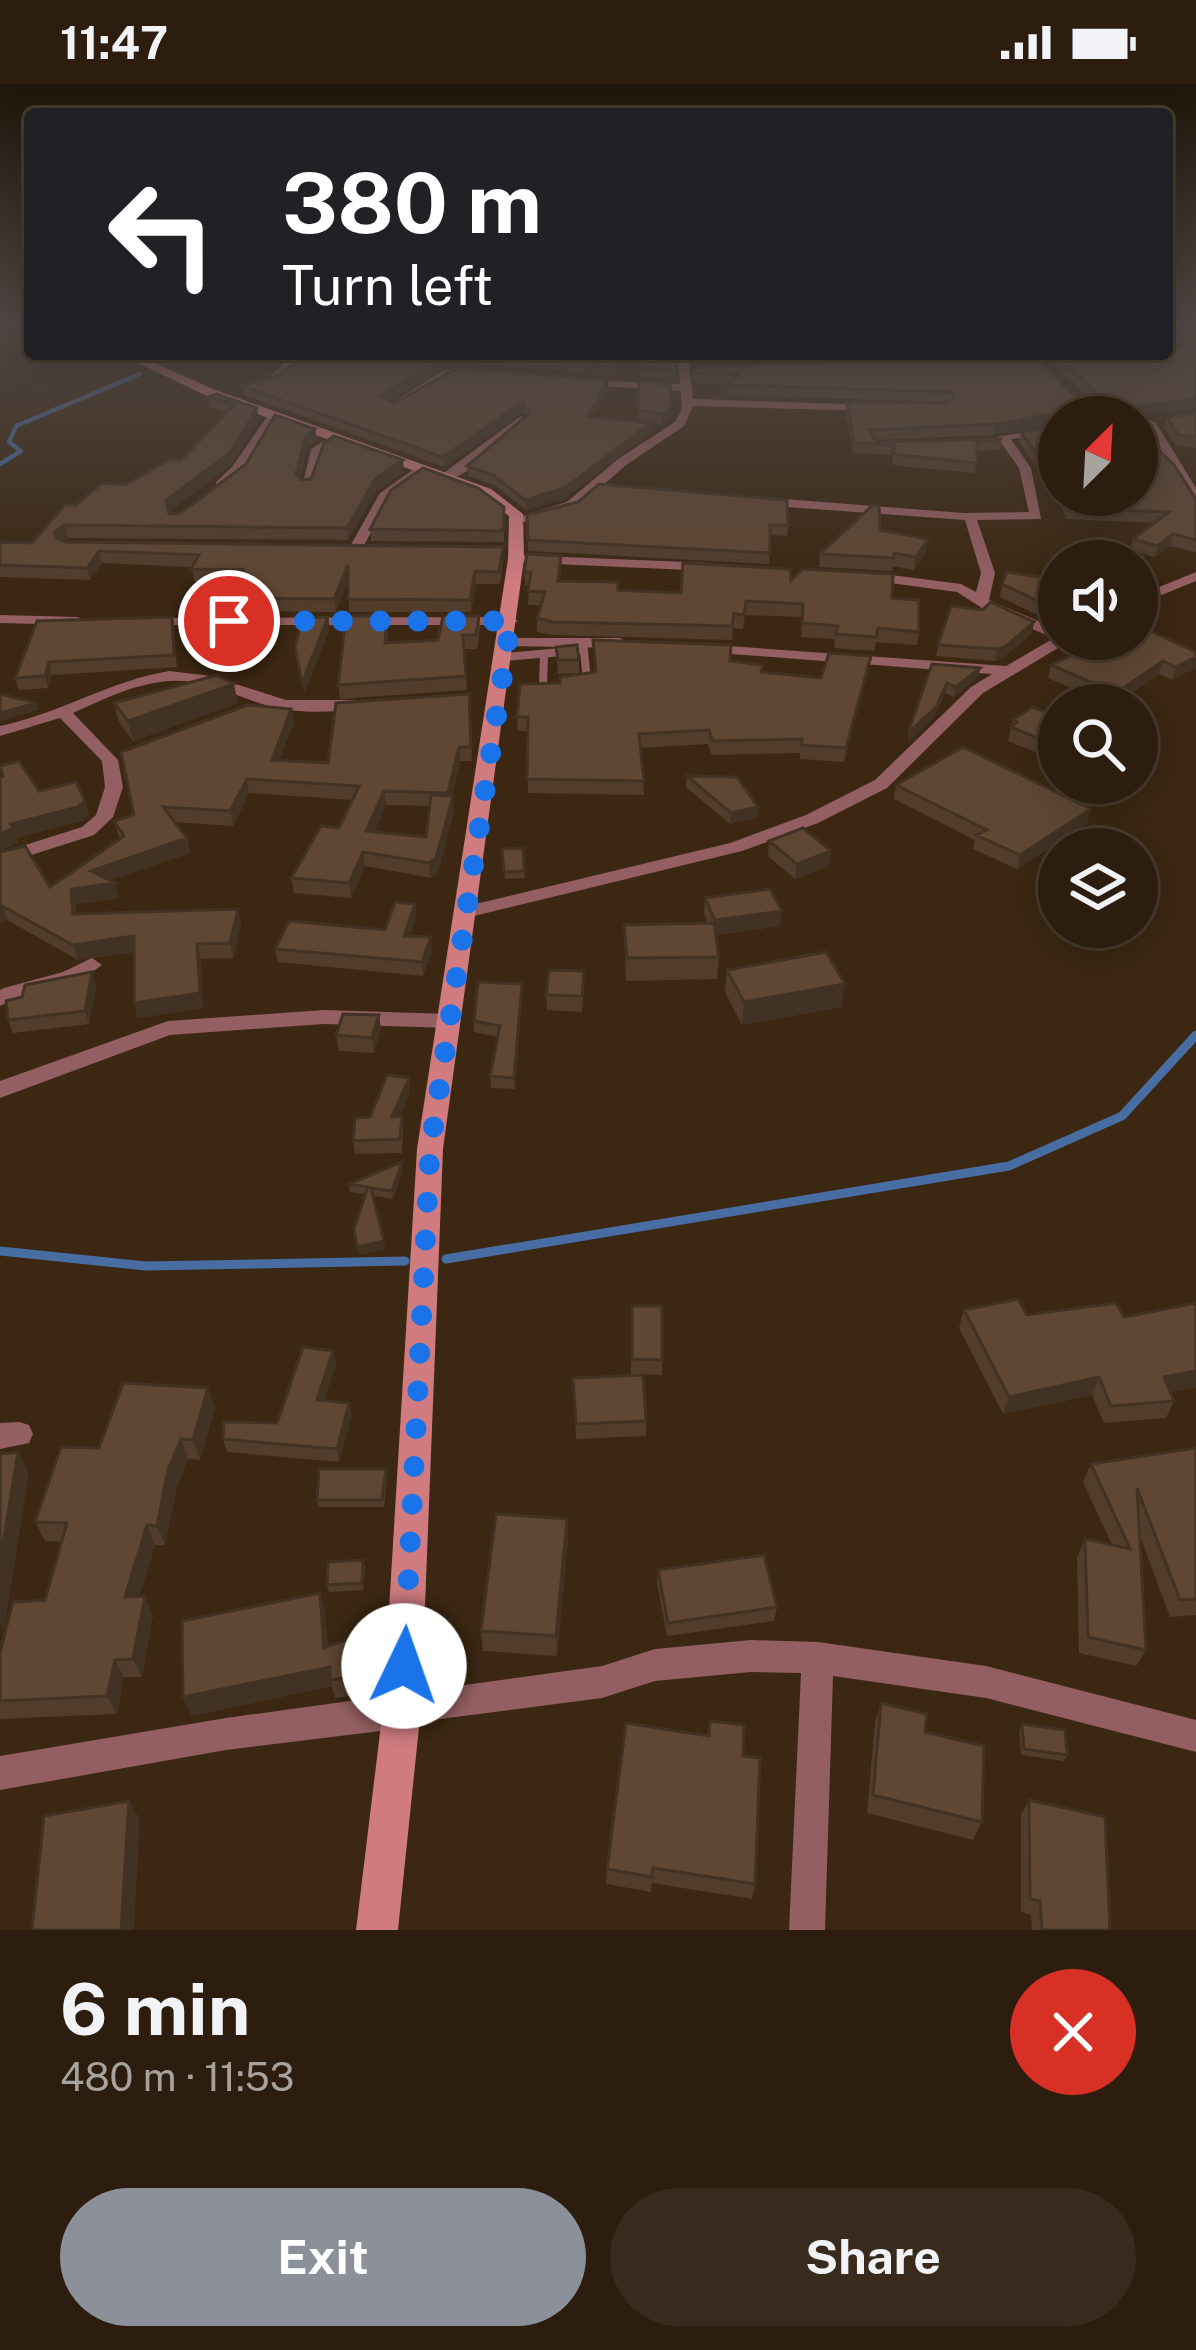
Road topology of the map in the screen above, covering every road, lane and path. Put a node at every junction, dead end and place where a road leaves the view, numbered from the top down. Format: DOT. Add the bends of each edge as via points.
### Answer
graph roads {
  1 [pos="264,412"];
  2 [pos="683,412"];
  3 [pos="273,416"];
  4 [pos="520,419"];
  5 [pos="1173,419"];
  6 [pos="1158,421"];
  7 [pos="1038,431"];
  8 [pos="334,439"];
  9 [pos="1005,442"];
  10 [pos="984,443"];
  11 [pos="1158,443"];
  12 [pos="433,474"];
  13 [pos="306,484"];
  14 [pos="594,486"];
  15 [pos="614,488"];
  16 [pos="205,496"];
  17 [pos="1196,498"];
  18 [pos="739,499"];
  19 [pos="965,516"];
  20 [pos="518,522"];
  21 [pos="335,550"];
  22 [pos="356,550"];
  23 [pos="375,551"];
  24 [pos="510,554"];
  25 [pos="720,567"];
  26 [pos="849,575"];
  27 [pos="1196,575"];
  28 [pos="1158,592"];
  29 [pos="981,601"];
  30 [pos="0,619"];
  31 [pos="88,621"];
  32 [pos="133,622"];
  33 [pos="1038,627"];
  34 [pos="507,640"];
  35 [pos="642,644"];
  36 [pos="682,646"];
  37 [pos="1038,652"];
  38 [pos="544,657"];
  39 [pos="1008,671"];
  40 [pos="575,684"];
  41 [pos="543,685"];
  42 [pos="557,685"];
  43 [pos="492,693"];
  44 [pos="271,701"];
  45 [pos="389,704"];
  46 [pos="249,710"];
  47 [pos="64,715"];
  48 [pos="0,731"];
  49 [pos="0,859"];
  50 [pos="466,912"];
  51 [pos="92,965"];
  52 [pos="0,999"];
  53 [pos="449,1021"];
  54 [pos="0,1090"];
  55 [pos="818,1658"];
  56 [pos="399,1710"];
  57 [pos="1196,1736"];
  58 [pos="0,1773"];
  59 [pos="377,1930"];
  60 [pos="807,1930"];
  1 -- 3 [label="street"];
  2 -- 14 [label="street" via="680,424"];
  3 -- 8 [label="street"];
  3 -- 16 [label="street" via="241,469"];
  4 -- 12 [label="street" via="473,462"];
  5 -- 6 [label="street"];
  7 -- 9 [label="street" via="1006,434"];
  8 -- 12 [label="street"];
  8 -- 13 [label="street" via="317,449"];
  9 -- 10 [label="lane"];
  9 -- 19 [label="street" via="1025,467 1036,516"];
  11 -- 17 [label="street"];
  12 -- 20 [label="street" via="500,499"];
  12 -- 22 [label="street" via="384,496"];
  14 -- 15 [label="street"];
  14 -- 20 [label="street" via="562,512"];
  18 -- 19 [label="street"];
  19 -- 29 [label="street" via="988,573"];
  20 -- 24 [label="street"];
  21 -- 22 [label="street"];
  22 -- 23 [label="street"];
  24 -- 25 [label="street"];
  24 -- 34 [label="street"];
  26 -- 29 [label="street" via="946,585"];
  27 -- 28 [label="street"];
  29 -- 33 [label="street"];
  30 -- 31 [label="street"];
  32 -- 34 [label="street"];
  34 -- 35 [label="street"];
  34 -- 38 [label="lane"];
  34 -- 43 [label="street"];
  36 -- 39 [label="street"];
  37 -- 39 [label="street"];
  38 -- 40 [label="lane" via="584,650 589,680"];
  38 -- 41 [label="lane"];
  39 -- 50 [label="street" via="977,690 881,784 812,819 736,847"];
  41 -- 42 [label="lane"];
  41 -- 43 [label="lane"];
  43 -- 50 [label="street"];
  44 -- 45 [label="street"];
  44 -- 46 [label="street"];
  44 -- 47 [label="street" via="216,679 171,676 126,686"];
  47 -- 48 [label="street"];
  47 -- 49 [label="street" via="120,757 99,824"];
  50 -- 53 [label="street"];
  51 -- 52 [label="street" via="77,977"];
  53 -- 54 [label="street" via="325,1017 168,1028"];
  53 -- 56 [label="street" via="430,1150"];
  55 -- 56 [label="street" via="655,1665 602,1682"];
  55 -- 57 [label="street" via="986,1682"];
  55 -- 60 [label="street"];
  56 -- 58 [label="street"];
  56 -- 59 [label="street"];
}
